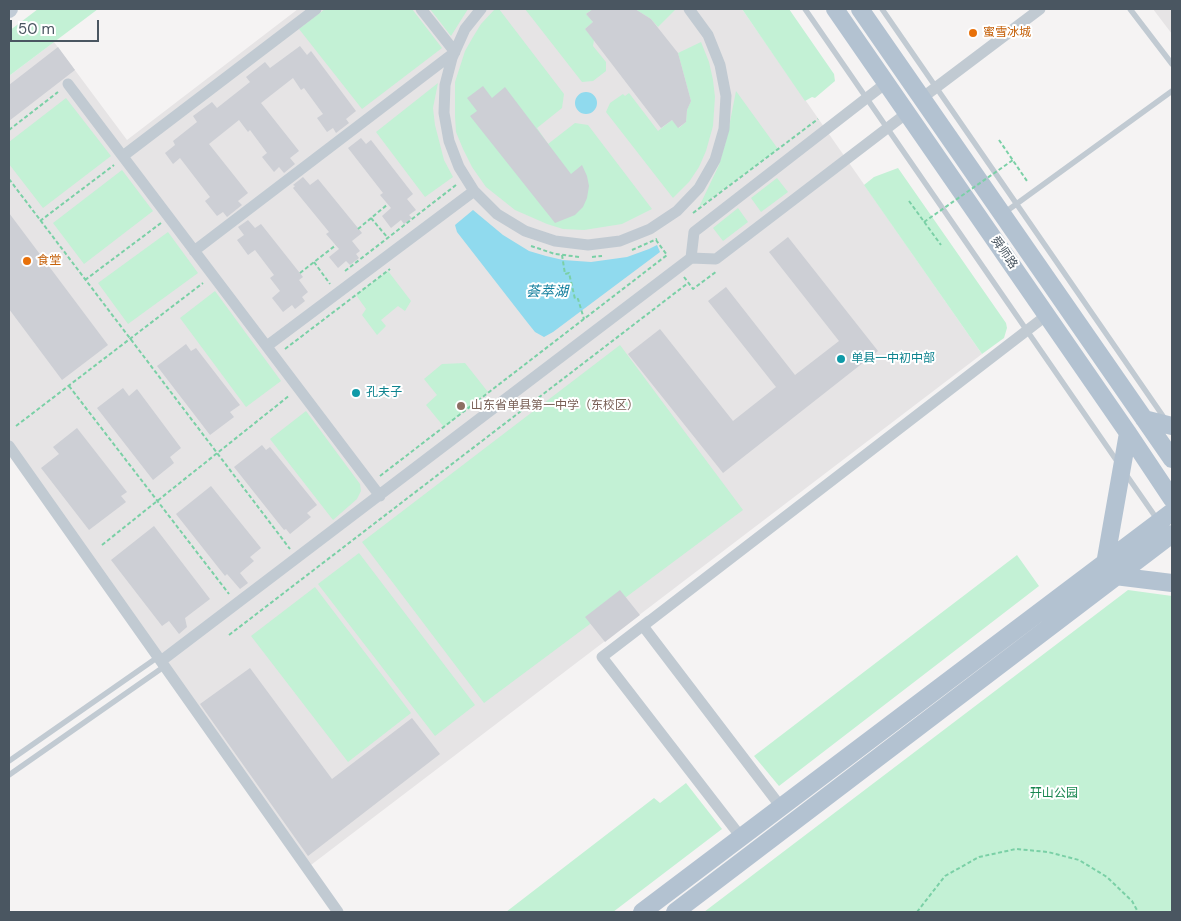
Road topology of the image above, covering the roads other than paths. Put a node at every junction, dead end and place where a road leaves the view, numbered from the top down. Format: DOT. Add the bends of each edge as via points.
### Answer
graph roads {
  1 [pos="316,9"];
  2 [pos="421,9"];
  3 [pos="481,9"];
  4 [pos="689,9"];
  5 [pos="805,9"];
  6 [pos="835,9"];
  7 [pos="860,9"];
  8 [pos="882,9"];
  9 [pos="1040,9"];
  10 [pos="1130,9"];
  11 [pos="455,52"];
  12 [pos="1172,64"];
  13 [pos="886,83"];
  14 [pos="68,84"];
  15 [pos="1172,91"];
  16 [pos="866,98"];
  17 [pos="922,98"];
  18 [pos="908,113"];
  19 [pos="120,160"];
  20 [pos="474,191"];
  21 [pos="1002,214"];
  22 [pos="194,251"];
  23 [pos="690,258"];
  24 [pos="1047,315"];
  25 [pos="267,346"];
  26 [pos="1144,419"];
  27 [pos="1171,427"];
  28 [pos="1128,433"];
  29 [pos="9,446"];
  30 [pos="1172,459"];
  31 [pos="1123,470"];
  32 [pos="380,496"];
  33 [pos="1172,499"];
  34 [pos="1168,526"];
  35 [pos="1172,541"];
  36 [pos="1110,570"];
  37 [pos="1172,583"];
  38 [pos="649,621"];
  39 [pos="161,661"];
  40 [pos="9,761"];
  41 [pos="9,775"];
  42 [pos="781,807"];
  43 [pos="741,837"];
  44 [pos="338,912"];
  45 [pos="642,912"];
  46 [pos="675,912"];
  1 -- 19 [label="street"];
  2 -- 11 [label="street"];
  3 -- 11 [label="street" via="465,29"];
  4 -- 20 [label="street" via="708,35 720,64 726,96 724,129 715,160 699,188 677,212 650,229 620,241 588,245 555,242 525,231 497,214"];
  5 -- 16 [label="lane"];
  6 -- 13 [label="main road, 舜师路"];
  7 -- 17 [label="main road, 舜师路"];
  8 -- 27 [label="lane"];
  9 -- 17 [label="street"];
  10 -- 12 [label="lane"];
  11 -- 20 [label="street" via="445,85 444,113 449,141 459,167"];
  11 -- 22 [label="street"];
  13 -- 16 [label="street"];
  13 -- 18 [label="main road, 舜师路"];
  14 -- 19 [label="street"];
  15 -- 21 [label="lane"];
  16 -- 23 [label="street" via="694,232"];
  16 -- 31 [label="lane"];
  17 -- 21 [label="main road, 舜师路"];
  18 -- 23 [label="street" via="716,258"];
  18 -- 24 [label="main road, 舜师路"];
  19 -- 22 [label="street"];
  20 -- 25 [label="street"];
  21 -- 26 [label="main road, 舜师路"];
  22 -- 25 [label="street"];
  23 -- 32 [label="street"];
  24 -- 28 [label="main road, 舜师路"];
  24 -- 38 [label="street"];
  25 -- 32 [label="street"];
  26 -- 27 [label="main road"];
  26 -- 30 [label="main road, 舜师路"];
  28 -- 31 [label="main road"];
  28 -- 33 [label="main road, 舜师路"];
  29 -- 39 [label="street"];
  31 -- 34 [label="lane"];
  31 -- 36 [label="main road"];
  32 -- 39 [label="street"];
  34 -- 35 [label="lane"];
  34 -- 36 [label="main road"];
  36 -- 37 [label="main road"];
  36 -- 42 [label="main road"];
  36 -- 46 [label="main road"];
  38 -- 42 [label="street" via="643,626"];
  38 -- 43 [label="street" via="602,657"];
  39 -- 40 [label="lane"];
  39 -- 41 [label="lane"];
  39 -- 44 [label="street"];
  42 -- 43 [label="main road"];
  43 -- 45 [label="main road"];
}
